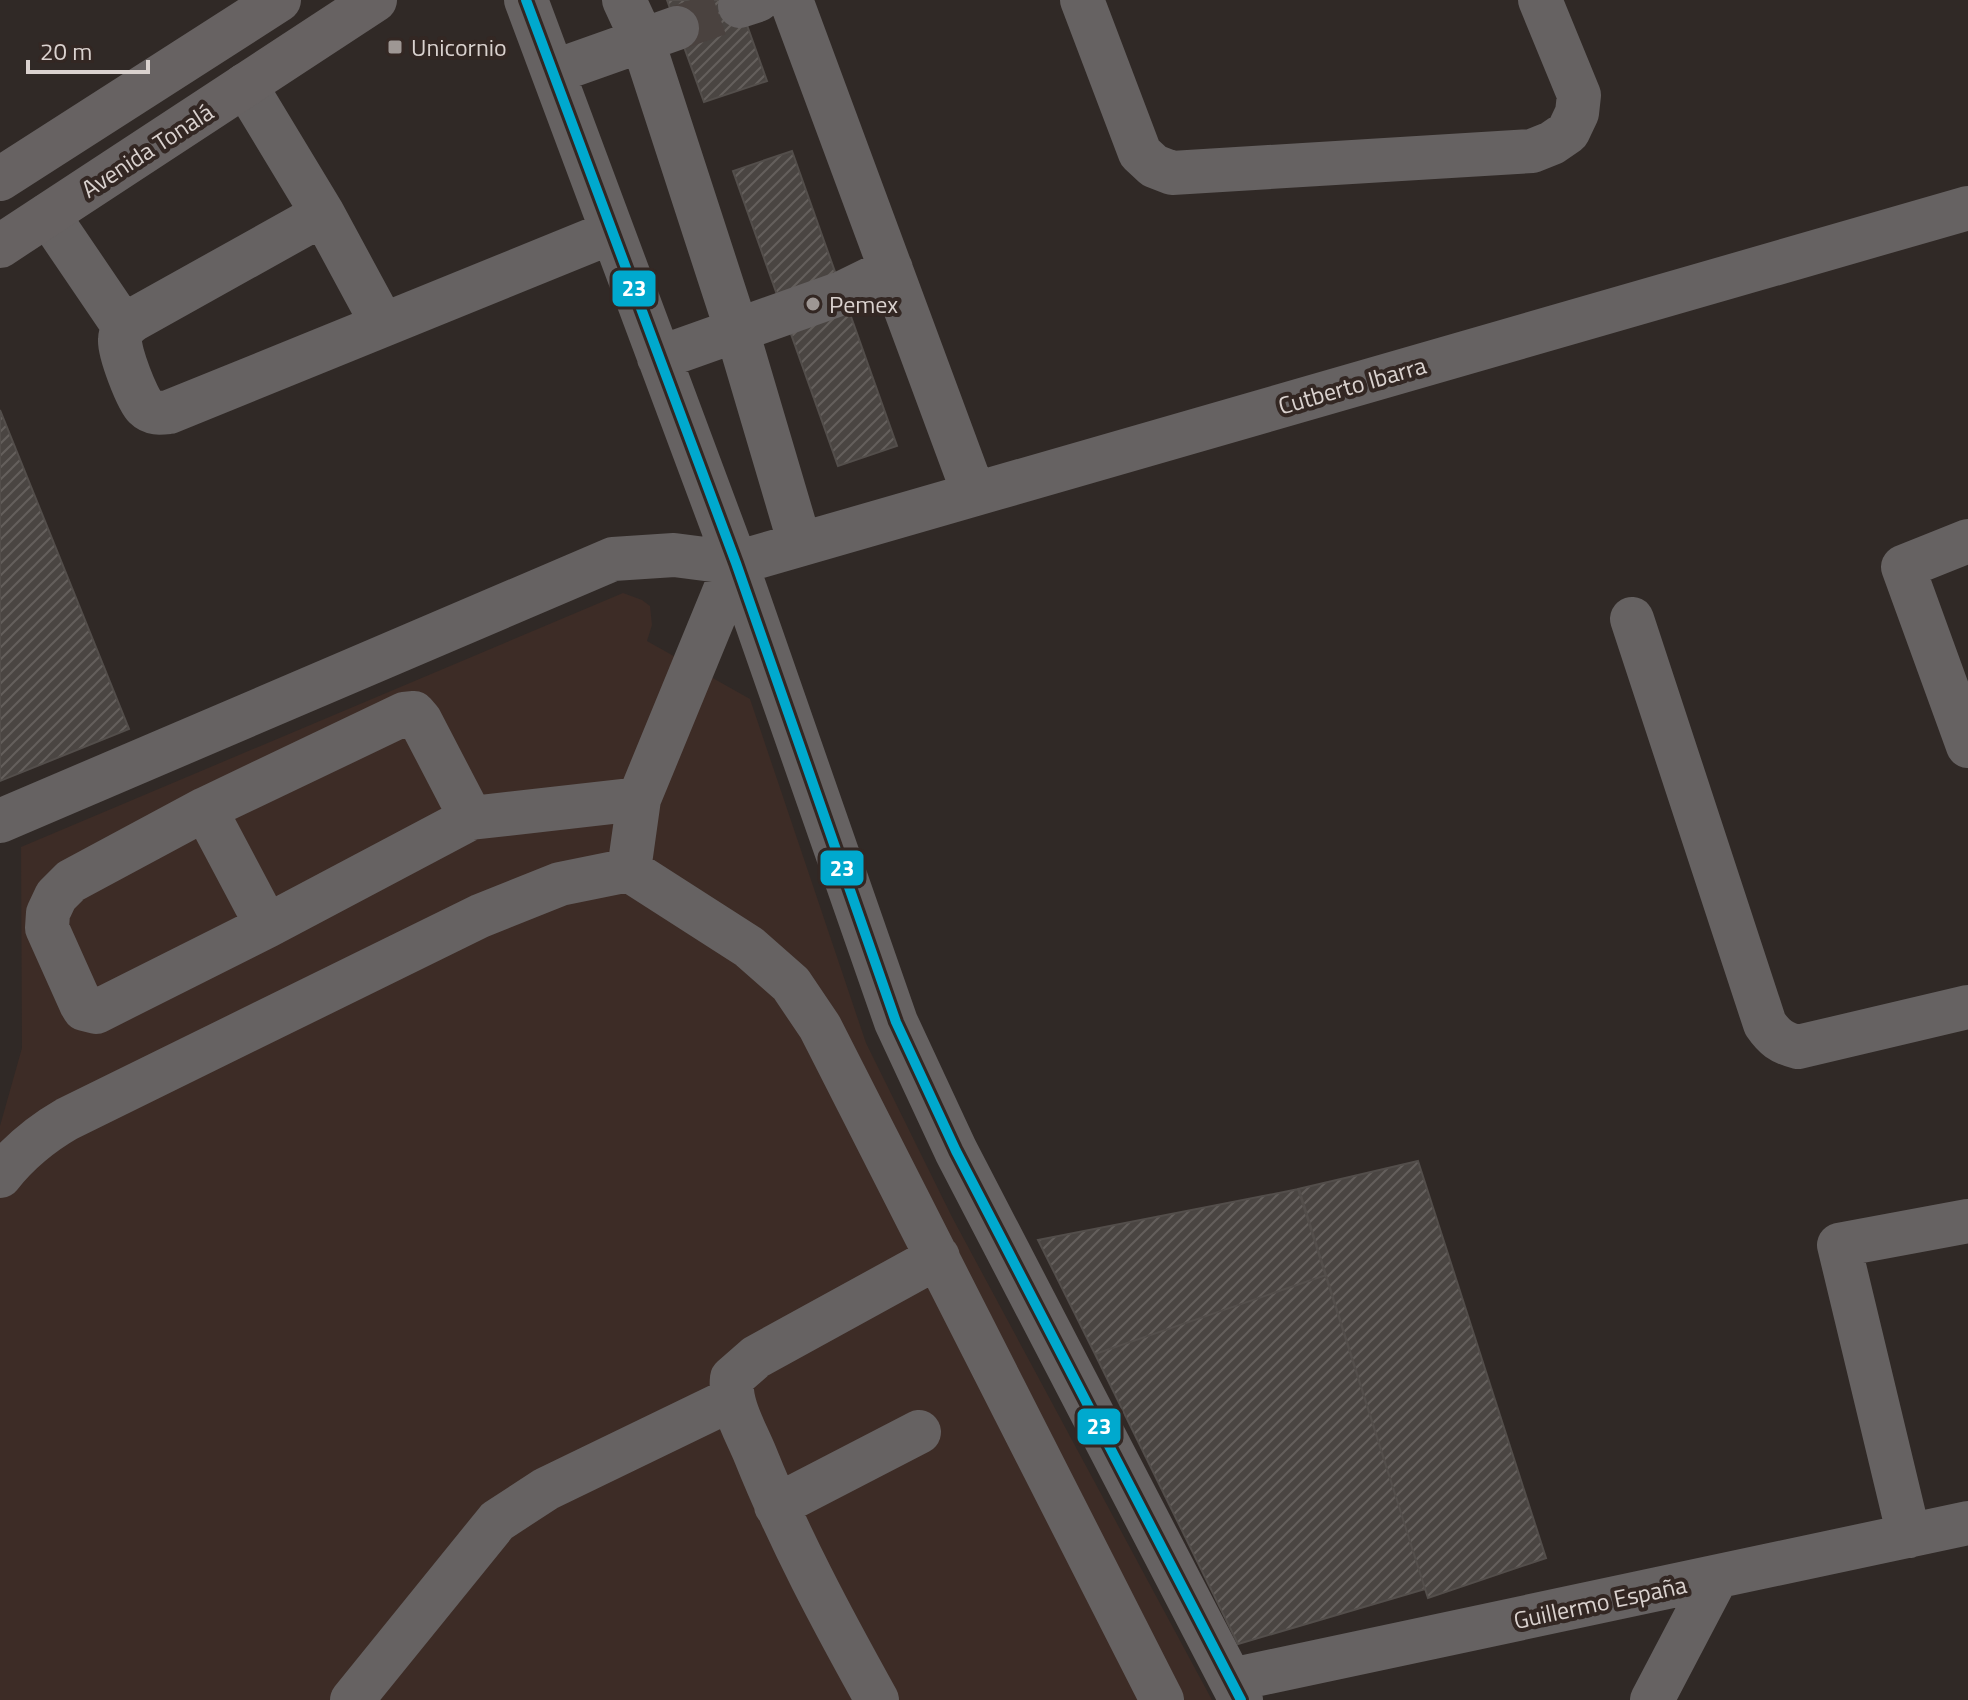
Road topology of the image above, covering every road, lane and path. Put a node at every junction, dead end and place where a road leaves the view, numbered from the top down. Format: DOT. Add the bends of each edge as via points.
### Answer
graph roads {
  1 [pos="279,0"];
  2 [pos="375,0"];
  3 [pos="526,0"];
  4 [pos="624,0"];
  5 [pos="791,0"];
  6 [pos="1082,0"];
  7 [pos="1540,0"];
  8 [pos="660,34"];
  9 [pos="553,72"];
  10 [pos="245,85"];
  11 [pos="0,179"];
  12 [pos="1968,208"];
  13 [pos="323,214"];
  14 [pos="48,215"];
  15 [pos="612,232"];
  16 [pos="0,246"];
  17 [pos="891,269"];
  18 [pos="383,325"];
  19 [pos="124,327"];
  20 [pos="737,331"];
  21 [pos="659,358"];
  22 [pos="974,494"];
  23 [pos="1968,541"];
  24 [pos="800,544"];
  25 [pos="736,563"];
  26 [pos="1632,619"];
  27 [pos="1968,746"];
  28 [pos="639,799"];
  29 [pos="205,809"];
  30 [pos="471,818"];
  31 [pos="0,821"];
  32 [pos="629,870"];
  33 [pos="267,926"];
  34 [pos="1968,1007"];
  35 [pos="0,1176"];
  36 [pos="1968,1221"];
  37 [pos="938,1257"];
  38 [pos="732,1399"];
  39 [pos="919,1432"];
  40 [pos="776,1506"];
  41 [pos="1968,1523"];
  42 [pos="1909,1536"];
  43 [pos="1716,1578"];
  44 [pos="1236,1690"];
  45 [pos="1152,1697"];
  46 [pos="352,1700"];
  47 [pos="877,1700"];
  48 [pos="1652,1700"];
  1 -- 11 [label="main road"];
  2 -- 10 [label="main road, Avenida Tonalá"];
  3 -- 9 [label="street"];
  4 -- 8 [label="street"];
  5 -- 17 [label="street"];
  6 -- 7 [label="street" via="1140,153 1172,173 1532,151 1552,143 1568,132 1579,95"];
  8 -- 9 [label="street"];
  8 -- 20 [label="street"];
  9 -- 15 [label="street"];
  10 -- 13 [label="street"];
  10 -- 14 [label="main road, Avenida Tonalá"];
  12 -- 22 [label="street, Cutberto Ibarra"];
  13 -- 18 [label="street"];
  13 -- 19 [label="street"];
  14 -- 16 [label="main road, Avenida Tonalá"];
  14 -- 19 [label="street"];
  15 -- 18 [label="street"];
  15 -- 21 [label="street"];
  17 -- 20 [label="street"];
  17 -- 22 [label="street"];
  18 -- 19 [label="street" via="258,378 157,413 139,398 121,349"];
  20 -- 21 [label="street"];
  20 -- 24 [label="street"];
  21 -- 25 [label="street"];
  22 -- 24 [label="street, Cutberto Ibarra"];
  23 -- 27 [label="street" via="1903,567"];
  24 -- 25 [label="street, Cutberto Ibarra"];
  25 -- 28 [label="street"];
  25 -- 31 [label="street" via="674,555 613,559"];
  25 -- 44 [label="street" via="896,1022 956,1151"];
  26 -- 34 [label="street" via="1765,1024 1778,1041 1798,1047"];
  28 -- 30 [label="street"];
  28 -- 32 [label="street"];
  29 -- 30 [label="street" via="395,717 414,713"];
  29 -- 33 [label="street"];
  29 -- 33 [label="street" via="82,873 56,896 47,928 81,1004 90,1012 103,1010"];
  30 -- 33 [label="street"];
  32 -- 35 [label="street" via="560,884 480,916 67,1119 45,1132"];
  32 -- 37 [label="street" via="749,947 791,984 841,1065"];
  36 -- 42 [label="street" via="1839,1245"];
  37 -- 38 [label="street" via="756,1357 732,1378"];
  37 -- 45 [label="street"];
  38 -- 40 [label="street"];
  38 -- 46 [label="street" via="546,1489 497,1521"];
  39 -- 40 [label="street"];
  40 -- 47 [label="street"];
  41 -- 42 [label="street, Guillermo España"];
  42 -- 43 [label="street, Guillermo España"];
  43 -- 44 [label="street, Guillermo España"];
  43 -- 48 [label="street"];
}
